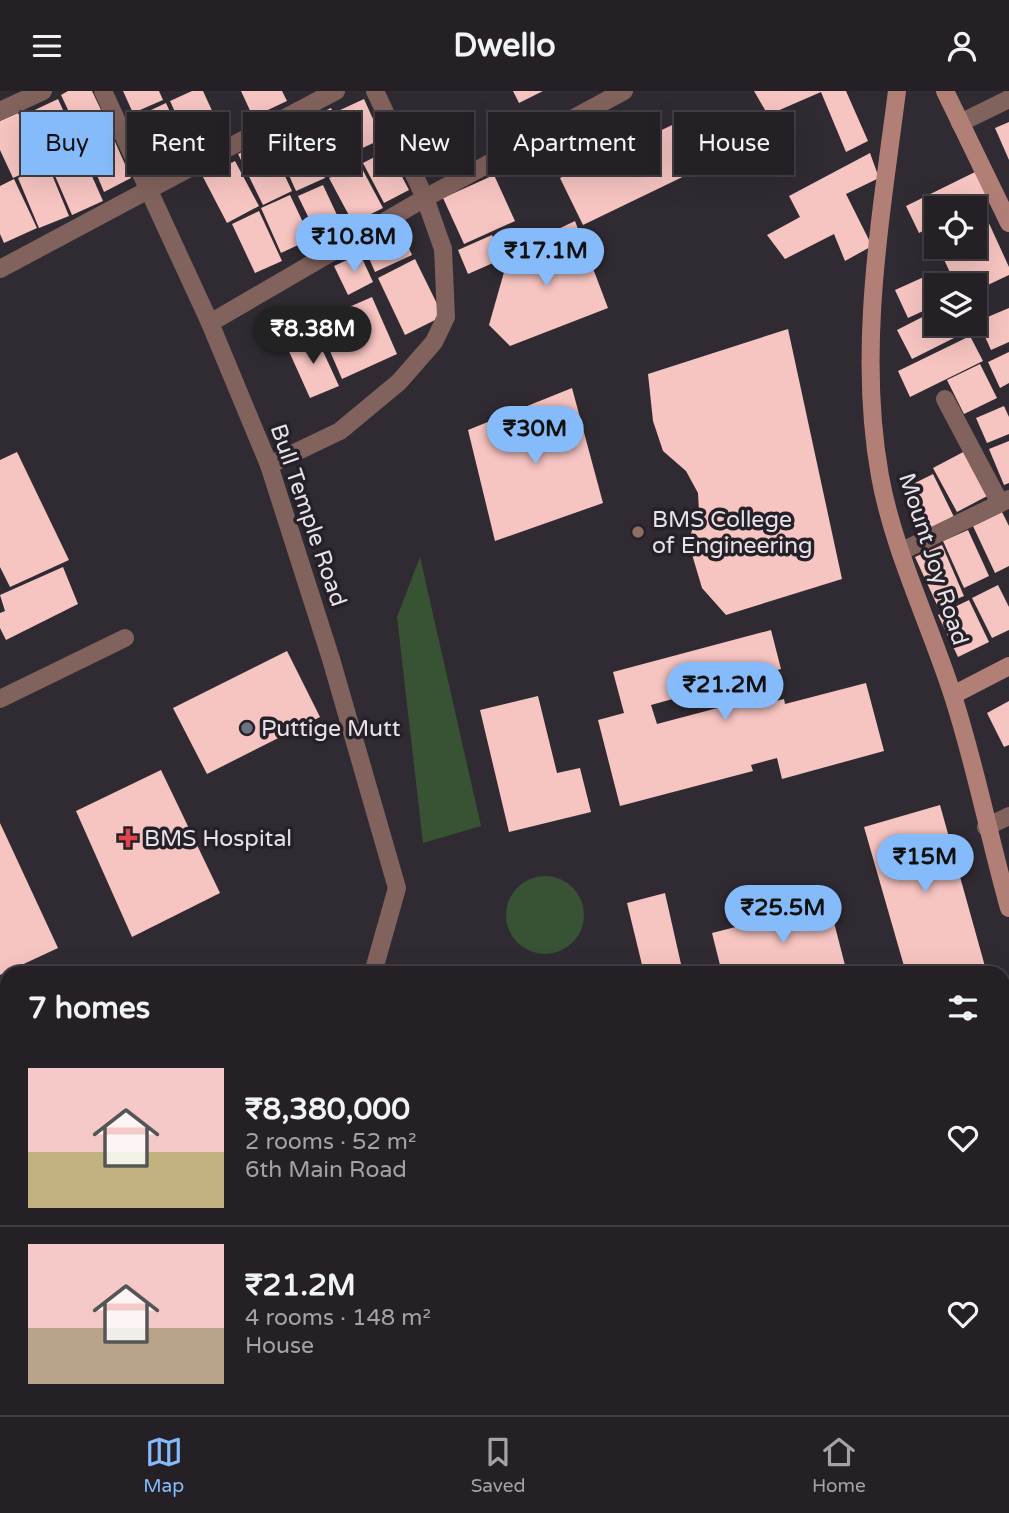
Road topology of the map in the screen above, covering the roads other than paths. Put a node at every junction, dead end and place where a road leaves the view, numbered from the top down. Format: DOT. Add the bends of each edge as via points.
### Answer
graph roads {
  1 [pos="43,91"];
  2 [pos="103,91"];
  3 [pos="336,91"];
  4 [pos="375,91"];
  5 [pos="624,91"];
  6 [pos="897,91"];
  7 [pos="945,91"];
  8 [pos="1009,99"];
  9 [pos="0,111"];
  10 [pos="960,123"];
  11 [pos="148,190"];
  12 [pos="425,198"];
  13 [pos="1009,223"];
  14 [pos="0,269"];
  15 [pos="209,323"];
  16 [pos="945,399"];
  17 [pos="269,465"];
  18 [pos="1005,501"];
  19 [pos="902,551"];
  20 [pos="125,638"];
  21 [pos="1009,666"];
  22 [pos="953,695"];
  23 [pos="0,699"];
  24 [pos="1009,816"];
  25 [pos="986,827"];
  26 [pos="1009,908"];
  27 [pos="375,966"];
  1 -- 9 [label="street"];
  2 -- 11 [label="street, Bull Temple Road"];
  3 -- 11 [label="street"];
  4 -- 12 [label="street"];
  5 -- 12 [label="street"];
  6 -- 19 [label="main road, Mount Joy Road" via="877,241 870,375 880,477"];
  7 -- 10 [label="main road"];
  8 -- 10 [label="street"];
  10 -- 13 [label="main road"];
  11 -- 14 [label="street"];
  11 -- 15 [label="street, Bull Temple Road"];
  12 -- 15 [label="street"];
  12 -- 17 [label="street" via="443,249 446,317 434,342 399,382 340,431"];
  15 -- 17 [label="street, Bull Temple Road"];
  16 -- 18 [label="street"];
  17 -- 27 [label="street, Bull Temple Road" via="397,888"];
  18 -- 19 [label="street"];
  19 -- 22 [label="main road, Mount Joy Road"];
  20 -- 23 [label="street"];
  21 -- 22 [label="main road"];
  22 -- 25 [label="main road, Mount Joy Road"];
  24 -- 25 [label="street"];
  25 -- 26 [label="main road, Mount Joy Road"];
}
